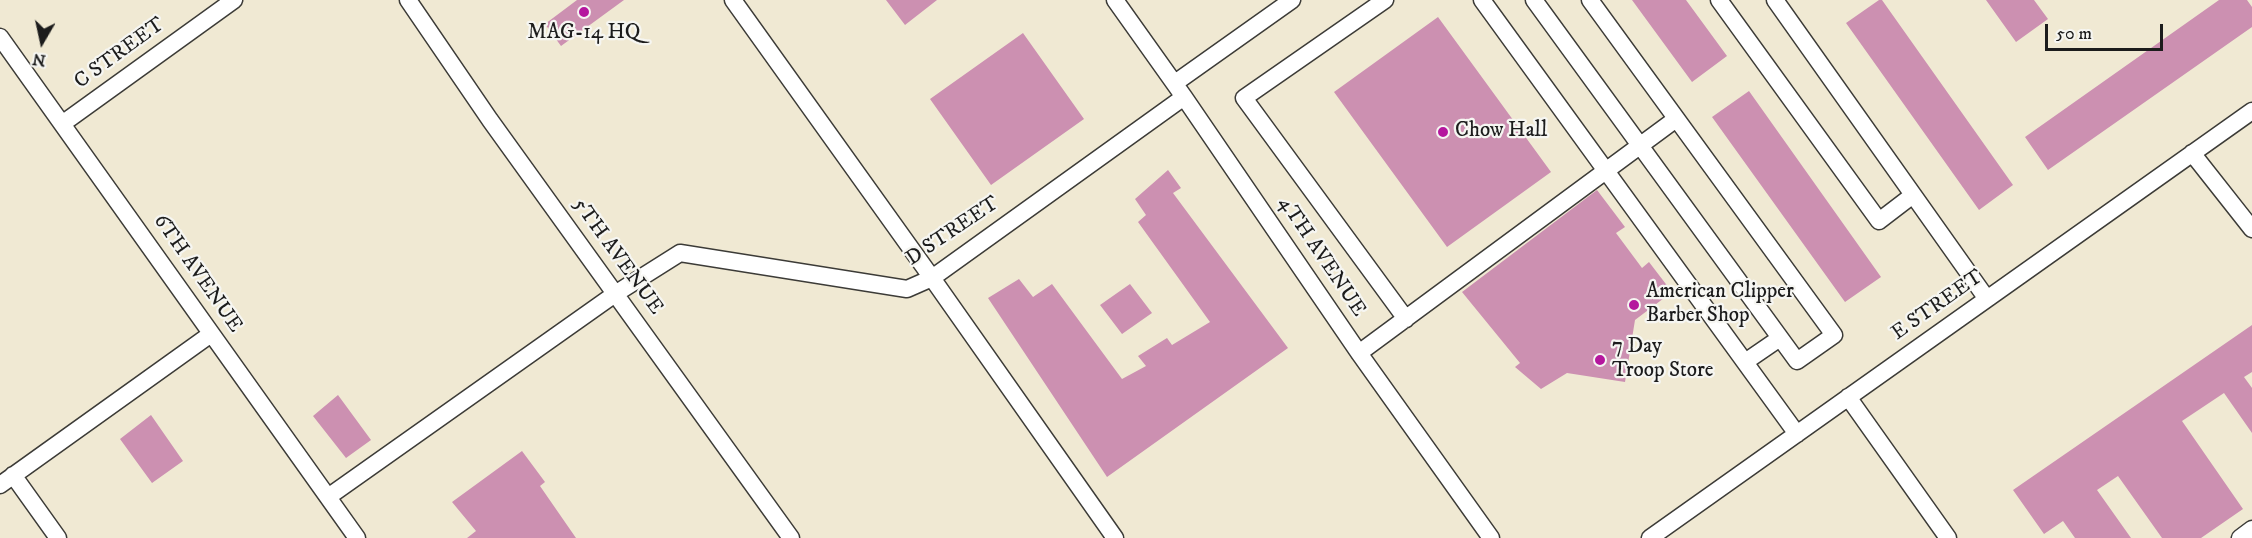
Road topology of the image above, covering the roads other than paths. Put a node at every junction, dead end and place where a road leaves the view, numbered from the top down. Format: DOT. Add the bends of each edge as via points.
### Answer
graph roads {
  1 [pos="234,0"];
  2 [pos="408,0"];
  3 [pos="733,0"];
  4 [pos="1115,0"];
  5 [pos="1292,0"];
  6 [pos="1385,0"];
  7 [pos="1482,0"];
  8 [pos="1534,0"];
  9 [pos="1590,0"];
  10 [pos="1719,0"];
  11 [pos="1775,0"];
  12 [pos="0,37"];
  13 [pos="1179,90"];
  14 [pos="2252,111"];
  15 [pos="1676,119"];
  16 [pos="62,124"];
  17 [pos="1640,146"];
  18 [pos="2192,153"];
  19 [pos="1606,171"];
  20 [pos="1913,195"];
  21 [pos="2252,228"];
  22 [pos="932,278"];
  23 [pos="615,294"];
  24 [pos="1987,299"];
  25 [pos="1406,319"];
  26 [pos="211,334"];
  27 [pos="1780,338"];
  28 [pos="1359,353"];
  29 [pos="1745,362"];
  30 [pos="1848,397"];
  31 [pos="1797,434"];
  32 [pos="7,480"];
  33 [pos="328,497"];
  34 [pos="2252,529"];
  35 [pos="58,538"];
  36 [pos="357,538"];
  37 [pos="791,538"];
  38 [pos="1115,538"];
  39 [pos="1491,538"];
  40 [pos="1650,538"];
  41 [pos="1948,538"];
  42 [pos="2240,538"];
  1 -- 16 [label="street, C STREET"];
  2 -- 23 [label="street, 5TH AVENUE"];
  3 -- 22 [label="street"];
  4 -- 13 [label="street, 4TH AVENUE"];
  5 -- 13 [label="street, D STREET"];
  6 -- 25 [label="street" via="1244,98"];
  7 -- 19 [label="street"];
  8 -- 17 [label="street"];
  9 -- 15 [label="street"];
  10 -- 20 [label="street" via="1879,221"];
  11 -- 20 [label="street"];
  12 -- 16 [label="street, 6TH AVENUE"];
  13 -- 22 [label="street, D STREET"];
  13 -- 28 [label="street, 4TH AVENUE"];
  14 -- 18 [label="street, E STREET"];
  15 -- 17 [label="street"];
  15 -- 27 [label="street" via="1834,335 1797,361"];
  16 -- 26 [label="street, 6TH AVENUE"];
  17 -- 19 [label="street"];
  17 -- 27 [label="street"];
  18 -- 21 [label="street"];
  18 -- 24 [label="street, E STREET"];
  19 -- 25 [label="street"];
  19 -- 29 [label="street"];
  20 -- 24 [label="street"];
  22 -- 23 [label="street, D STREET" via="907,289 680,253"];
  22 -- 38 [label="street"];
  23 -- 33 [label="street, D STREET"];
  23 -- 37 [label="street, 5TH AVENUE"];
  24 -- 30 [label="street, E STREET"];
  25 -- 28 [label="street"];
  26 -- 32 [label="street"];
  26 -- 33 [label="street, 6TH AVENUE"];
  27 -- 29 [label="street"];
  28 -- 39 [label="street, 4TH AVENUE"];
  29 -- 31 [label="street"];
  30 -- 31 [label="street, E STREET"];
  30 -- 41 [label="street"];
  31 -- 40 [label="street, E STREET"];
  32 -- 35 [label="street"];
  33 -- 36 [label="street, 6TH AVENUE"];
  34 -- 42 [label="street"];
}
